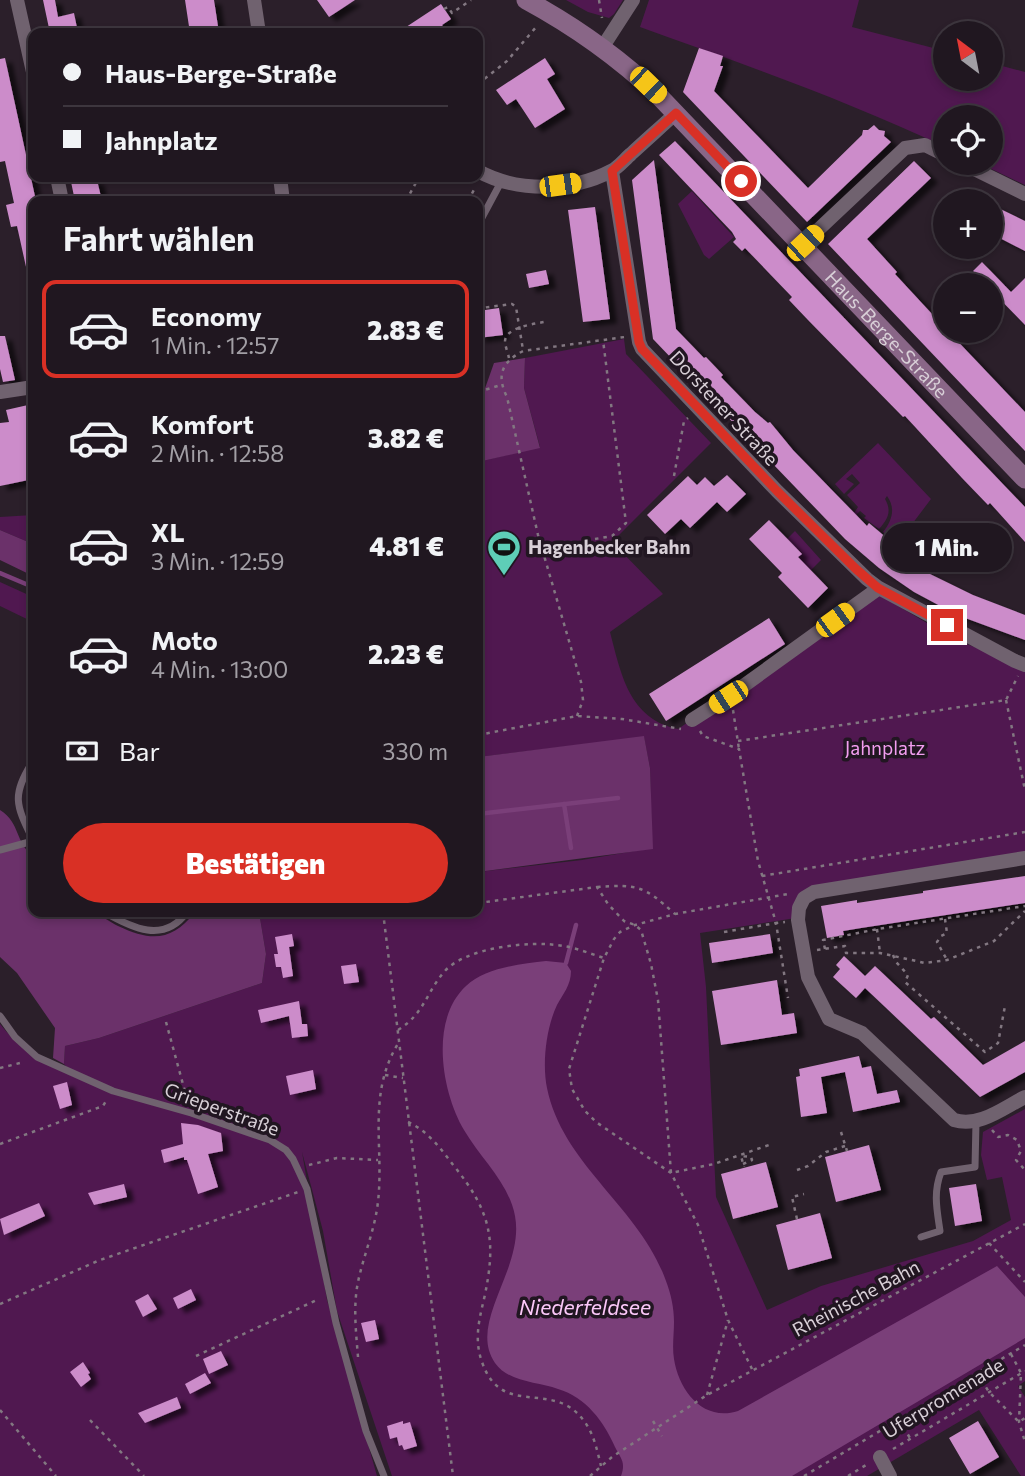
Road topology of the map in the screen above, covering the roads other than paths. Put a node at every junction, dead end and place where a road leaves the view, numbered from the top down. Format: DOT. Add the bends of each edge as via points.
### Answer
graph roads {
  1 [pos="17,0"];
  2 [pos="254,0"];
  3 [pos="526,0"];
  4 [pos="633,0"];
  5 [pos="258,28"];
  6 [pos="602,48"];
  7 [pos="28,50"];
  8 [pos="676,113"];
  9 [pos="933,149"];
  10 [pos="612,171"];
  11 [pos="483,173"];
  12 [pos="986,175"];
  13 [pos="502,182"];
  14 [pos="1025,194"];
  15 [pos="483,216"];
  16 [pos="802,245"];
  17 [pos="28,388"];
  18 [pos="0,392"];
  19 [pos="1025,479"];
  20 [pos="878,588"];
  21 [pos="1025,664"];
  22 [pos="692,720"];
  23 [pos="28,770"];
  24 [pos="28,829"];
  25 [pos="28,842"];
  26 [pos="0,850"];
  27 [pos="1025,858"];
  28 [pos="115,917"];
  29 [pos="182,917"];
  30 [pos="0,1016"];
  31 [pos="1025,1097"];
  32 [pos="979,1121"];
  33 [pos="921,1237"];
  34 [pos="880,1457"];
  35 [pos="384,1476"];
  36 [pos="890,1476"];
  1 -- 7 [label="street"];
  2 -- 5 [label="street"];
  3 -- 6 [label="main road, Haus-Berge-Straße"];
  4 -- 6 [label="street"];
  6 -- 8 [label="main road, Haus-Berge-Straße"];
  8 -- 10 [label="street"];
  8 -- 16 [label="main road, Haus-Berge-Straße"];
  9 -- 16 [label="street" via="925,145 905,148"];
  10 -- 13 [label="street" via="560,185"];
  10 -- 20 [label="street, Dorstener Straße" via="642,349 823,538"];
  11 -- 13 [label="street"];
  12 -- 14 [label="street"];
  13 -- 15 [label="lane"];
  16 -- 19 [label="main road, Haus-Berge-Straße"];
  17 -- 18 [label="street"];
  20 -- 21 [label="street"];
  20 -- 22 [label="street"];
  23 -- 24 [label="lane" via="18,794"];
  25 -- 26 [label="lane"];
  27 -- 32 [label="street" via="814,892 799,908 807,978 830,1019 862,1033 954,1120"];
  28 -- 29 [label="lane" via="159,931 172,928"];
  30 -- 35 [label="lane, Grieperstraße" via="37,1057 113,1091 279,1145 300,1168 316,1220 328,1294 366,1430"];
  31 -- 32 [label="street"];
  32 -- 33 [label="lane" via="975,1167 941,1172 935,1197 940,1231"];
  34 -- 36 [label="street, Uferpromenade"];
}
